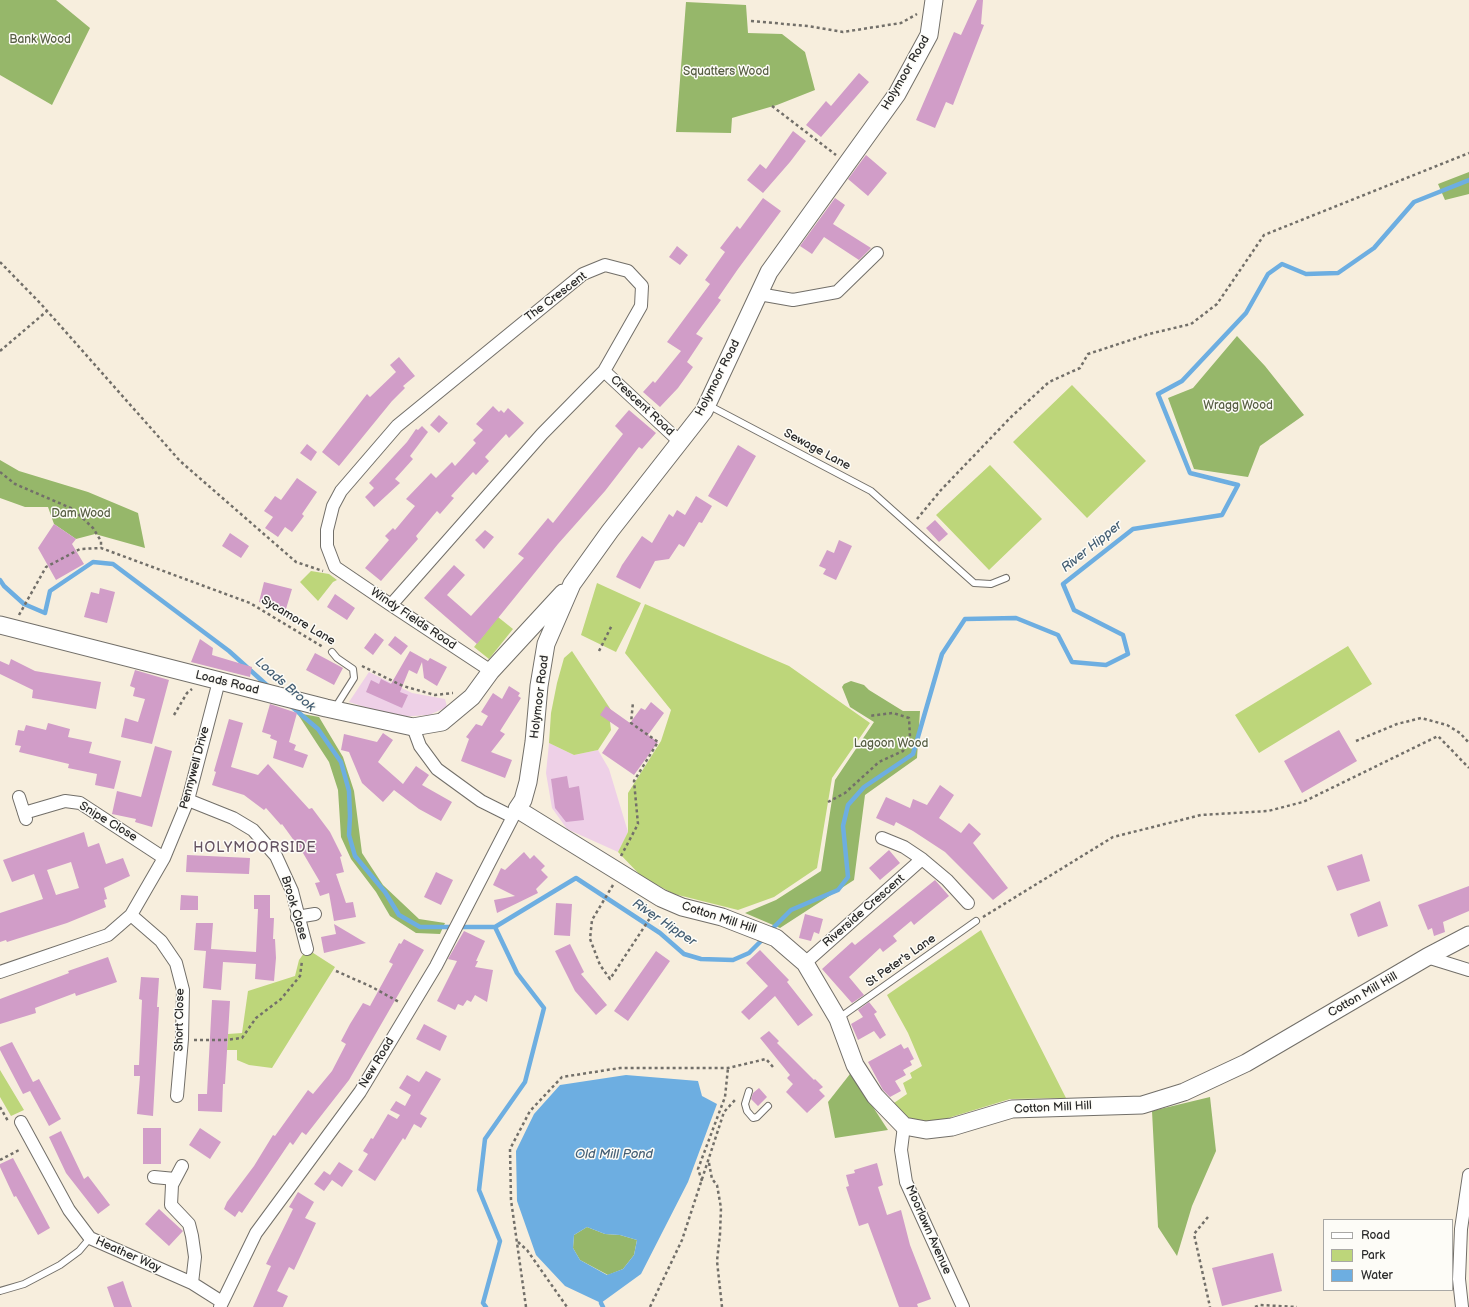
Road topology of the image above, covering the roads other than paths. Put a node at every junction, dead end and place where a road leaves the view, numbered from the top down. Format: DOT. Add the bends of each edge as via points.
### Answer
graph roads {
  1 [pos="928,5"];
  2 [pos="877,253"];
  3 [pos="759,294"];
  4 [pos="604,371"];
  5 [pos="707,404"];
  6 [pos="680,442"];
  7 [pos="335,567"];
  8 [pos="1006,578"];
  9 [pos="572,584"];
  10 [pos="391,605"];
  11 [pos="6,627"];
  12 [pos="332,652"];
  13 [pos="491,671"];
  14 [pos="218,681"];
  15 [pos="334,710"];
  16 [pos="413,727"];
  17 [pos="19,797"];
  18 [pos="188,800"];
  19 [pos="515,813"];
  20 [pos="882,838"];
  21 [pos="164,858"];
  22 [pos="922,859"];
  23 [pos="968,903"];
  24 [pos="315,914"];
  25 [pos="131,915"];
  26 [pos="297,917"];
  27 [pos="976,921"];
  28 [pos="1469,935"];
  29 [pos="306,949"];
  30 [pos="1426,958"];
  31 [pos="805,963"];
  32 [pos="1469,970"];
  33 [pos="0,972"];
  34 [pos="838,1019"];
  35 [pos="749,1091"];
  36 [pos="177,1096"];
  37 [pos="768,1106"];
  38 [pos="21,1122"];
  39 [pos="904,1126"];
  40 [pos="182,1166"];
  41 [pos="1469,1175"];
  42 [pos="154,1177"];
  43 [pos="175,1179"];
  44 [pos="90,1238"];
  45 [pos="192,1284"];
  46 [pos="0,1291"];
  47 [pos="221,1304"];
  48 [pos="963,1307"];
  49 [pos="1462,1307"];
  1 -- 3 [label="street, Holymoor Road" via="929,35 897,94 769,272"];
  2 -- 3 [label="street" via="836,292 793,300"];
  3 -- 5 [label="street, Holymoor Road"];
  4 -- 6 [label="street, Crescent Road"];
  4 -- 7 [label="street, The Crescent" via="641,306 642,286 628,271 605,265 583,274 397,426 341,491 333,506 327,530 327,546"];
  4 -- 10 [label="street, The Crescent" via="542,434"];
  5 -- 6 [label="street, Holymoor Road"];
  5 -- 8 [label="lane, Sewage Lane" via="871,491 974,583 992,584"];
  6 -- 9 [label="street, Holymoor Road"];
  7 -- 10 [label="street, Windy Fields Road"];
  9 -- 13 [label="street"];
  9 -- 19 [label="street, Holymoor Road" via="546,644 528,782 523,800"];
  10 -- 13 [label="street, Windy Fields Road"];
  11 -- 14 [label="street, Loads Road"];
  12 -- 15 [label="lane" via="353,669 354,678"];
  13 -- 16 [label="street" via="472,697 442,722"];
  14 -- 15 [label="street, Loads Road"];
  14 -- 18 [label="street, Pennywell Drive"];
  15 -- 16 [label="street, Loads Road"];
  16 -- 19 [label="street" via="420,746 437,769 481,802"];
  17 -- 21 [label="street, Snipe Close" via="25,817 65,802 80,803"];
  18 -- 21 [label="street, Pennywell Drive"];
  18 -- 26 [label="street, Brook Close" via="234,818 253,830 276,856 292,891"];
  19 -- 31 [label="street, Cotton Mill Hill" via="614,868 661,898 682,907 722,917 776,938"];
  19 -- 47 [label="street, New Road" via="436,966 360,1092 256,1233"];
  20 -- 22 [label="street" via="904,847"];
  21 -- 25 [label="street, Pennywell Drive"];
  22 -- 23 [label="street" via="947,880"];
  22 -- 31 [label="street, Riverside Crescent"];
  24 -- 26 [label="street"];
  25 -- 33 [label="street, Pennywell Drive" via="108,936"];
  25 -- 36 [label="street, Short Close" via="161,941 176,963 183,990"];
  26 -- 29 [label="street, Brook Close"];
  27 -- 34 [label="lane, St Peter's Lane"];
  28 -- 30 [label="street, Cotton Mill Hill"];
  30 -- 32 [label="street"];
  30 -- 39 [label="street, Cotton Mill Hill" via="1246,1063 1184,1092 1142,1105 1012,1109 952,1126 926,1130"];
  31 -- 34 [label="street, Cotton Mill Hill"];
  34 -- 39 [label="street, Cotton Mill Hill" via="855,1065 875,1096"];
  35 -- 37 [label="lane" via="745,1104 753,1118"];
  38 -- 44 [label="street, Heather Way" via="69,1210"];
  39 -- 48 [label="street, Moorlawn Avenue" via="901,1150 906,1182"];
  40 -- 43 [label="street"];
  41 -- 49 [label="street" via="1461,1229 1459,1279"];
  42 -- 43 [label="street"];
  43 -- 45 [label="street" via="172,1184 171,1206 189,1224 195,1257"];
  44 -- 45 [label="street, Heather Way"];
  44 -- 46 [label="lane" via="79,1251 60,1265 24,1284"];
  45 -- 47 [label="street, Heather Way"];
}
